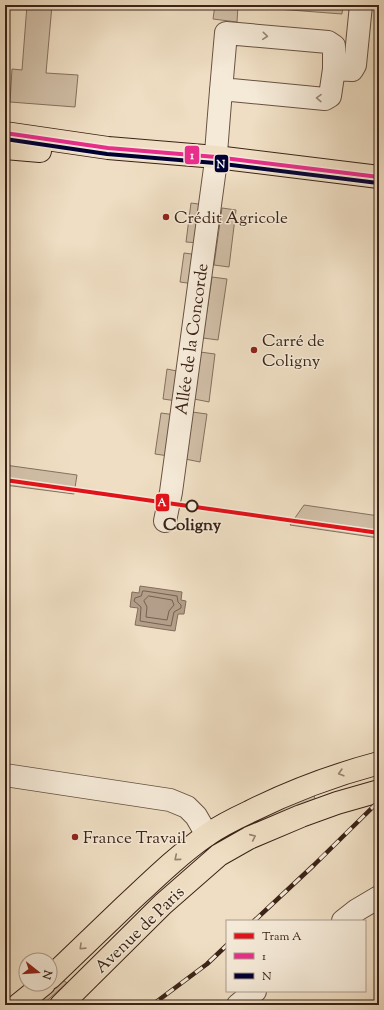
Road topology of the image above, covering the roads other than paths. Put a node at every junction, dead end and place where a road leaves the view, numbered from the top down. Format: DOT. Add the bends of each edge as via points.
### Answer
graph roads {
  1 [pos="361,5"];
  2 [pos="334,69"];
  3 [pos="221,89"];
  4 [pos="5,132"];
  5 [pos="5,148"];
  6 [pos="215,163"];
  7 [pos="379,177"];
  8 [pos="379,188"];
  9 [pos="165,521"];
  10 [pos="379,763"];
  11 [pos="5,775"];
  12 [pos="375,792"];
  13 [pos="207,835"];
  14 [pos="219,855"];
  15 [pos="379,897"];
  16 [pos="344,920"];
  17 [pos="58,970"];
  18 [pos="34,992"];
  19 [pos="255,992"];
  20 [pos="18,1005"];
  21 [pos="61,1005"];
  22 [pos="238,1005"];
  1 -- 2 [label="street" via="355,65 352,70"];
  2 -- 3 [label="street, one-way" via="330,96 324,99"];
  3 -- 2 [label="street, Allée de la Concorde, one-way" via="226,33 328,42 334,46"];
  3 -- 6 [label="street, Allée de la Concorde"];
  4 -- 6 [label="main road"];
  5 -- 6 [label="main road"];
  6 -- 7 [label="main road"];
  6 -- 8 [label="main road"];
  6 -- 9 [label="street, Allée de la Concorde"];
  10 -- 13 [label="main road, Avenue de Paris, one-way" via="312,783 268,802"];
  11 -- 13 [label="street" via="170,800 187,807 196,816"];
  14 -- 12 [label="main road, Avenue de Paris, one-way" via="249,838 301,816"];
  13 -- 14 [label="main road"];
  13 -- 17 [label="main road, Avenue de Paris, one-way" via="178,856"];
  14 -- 21 [label="main road, Avenue de Paris" via="164,904"];
  15 -- 16 [label="street"];
  18 -- 20 [label="main road"];
  19 -- 22 [label="street"];
}
